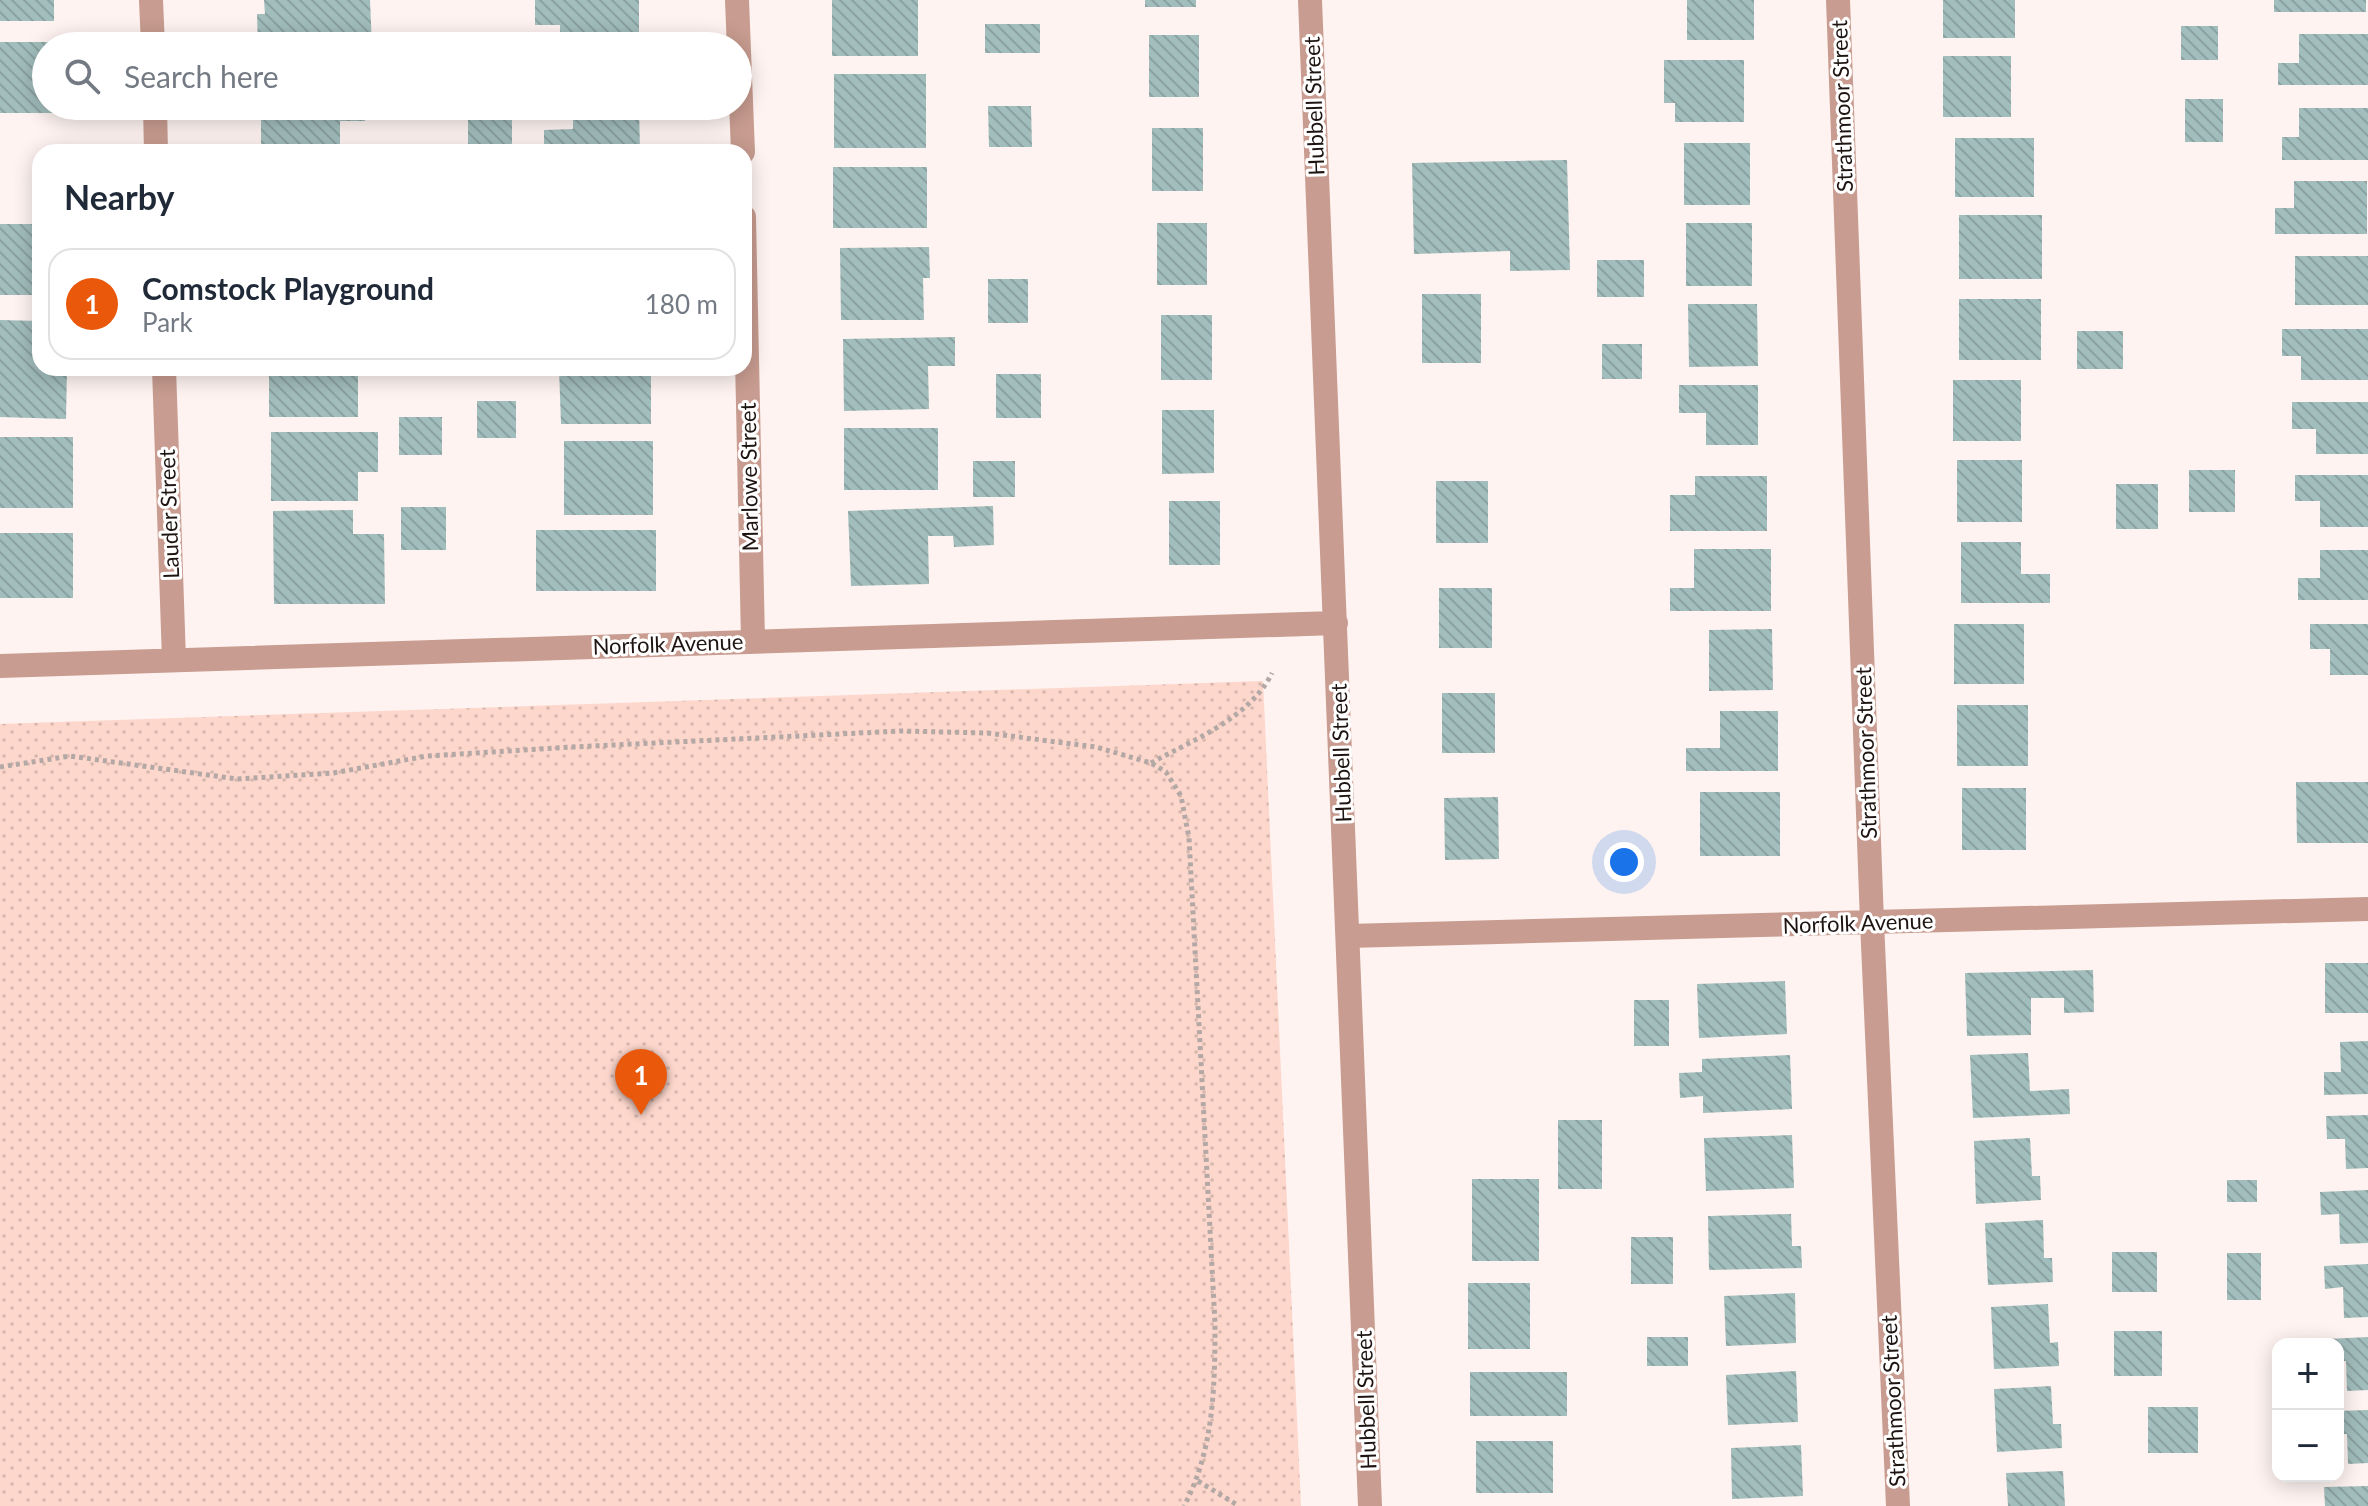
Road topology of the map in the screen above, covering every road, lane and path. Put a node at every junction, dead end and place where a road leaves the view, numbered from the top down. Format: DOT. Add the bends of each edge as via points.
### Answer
graph roads {
  1 [pos="151,0"];
  2 [pos="737,0"];
  3 [pos="1310,0"];
  4 [pos="1838,0"];
  5 [pos="152,32"];
  6 [pos="738,32"];
  7 [pos="155,120"];
  8 [pos="742,120"];
  9 [pos="156,144"];
  10 [pos="743,144"];
  11 [pos="164,376"];
  12 [pos="747,376"];
  13 [pos="1336,623"];
  14 [pos="753,641"];
  15 [pos="174,660"];
  16 [pos="0,666"];
  17 [pos="1272,673"];
  18 [pos="1151,763"];
  19 [pos="0,767"];
  20 [pos="2368,909"];
  21 [pos="1872,922"];
  22 [pos="1348,936"];
  23 [pos="1198,1481"];
  24 [pos="1184,1506"];
  25 [pos="1239,1506"];
  26 [pos="1370,1506"];
  27 [pos="1898,1506"];
  1 -- 5 [label="street"];
  2 -- 6 [label="street"];
  3 -- 13 [label="street, Hubbell Street"];
  4 -- 21 [label="street, Strathmoor Street"];
  7 -- 9 [label="street"];
  8 -- 10 [label="street"];
  11 -- 15 [label="street, Lauder Street"];
  12 -- 14 [label="street, Marlowe Street"];
  13 -- 14 [label="street, Norfolk Avenue"];
  13 -- 22 [label="street, Hubbell Street"];
  14 -- 15 [label="street, Norfolk Avenue"];
  15 -- 16 [label="street, Norfolk Avenue"];
  17 -- 18 [label="path" via="1233,717"];
  18 -- 19 [label="path" via="1096,747 987,733 901,731 427,756 333,773 237,779 70,756"];
  18 -- 23 [label="path" via="1166,772 1181,796 1189,838 1215,1323 1215,1378"];
  20 -- 21 [label="street, Norfolk Avenue"];
  21 -- 22 [label="street, Norfolk Avenue"];
  21 -- 27 [label="street, Strathmoor Street"];
  22 -- 26 [label="street, Hubbell Street"];
  23 -- 24 [label="path"];
  23 -- 25 [label="path"];
}
